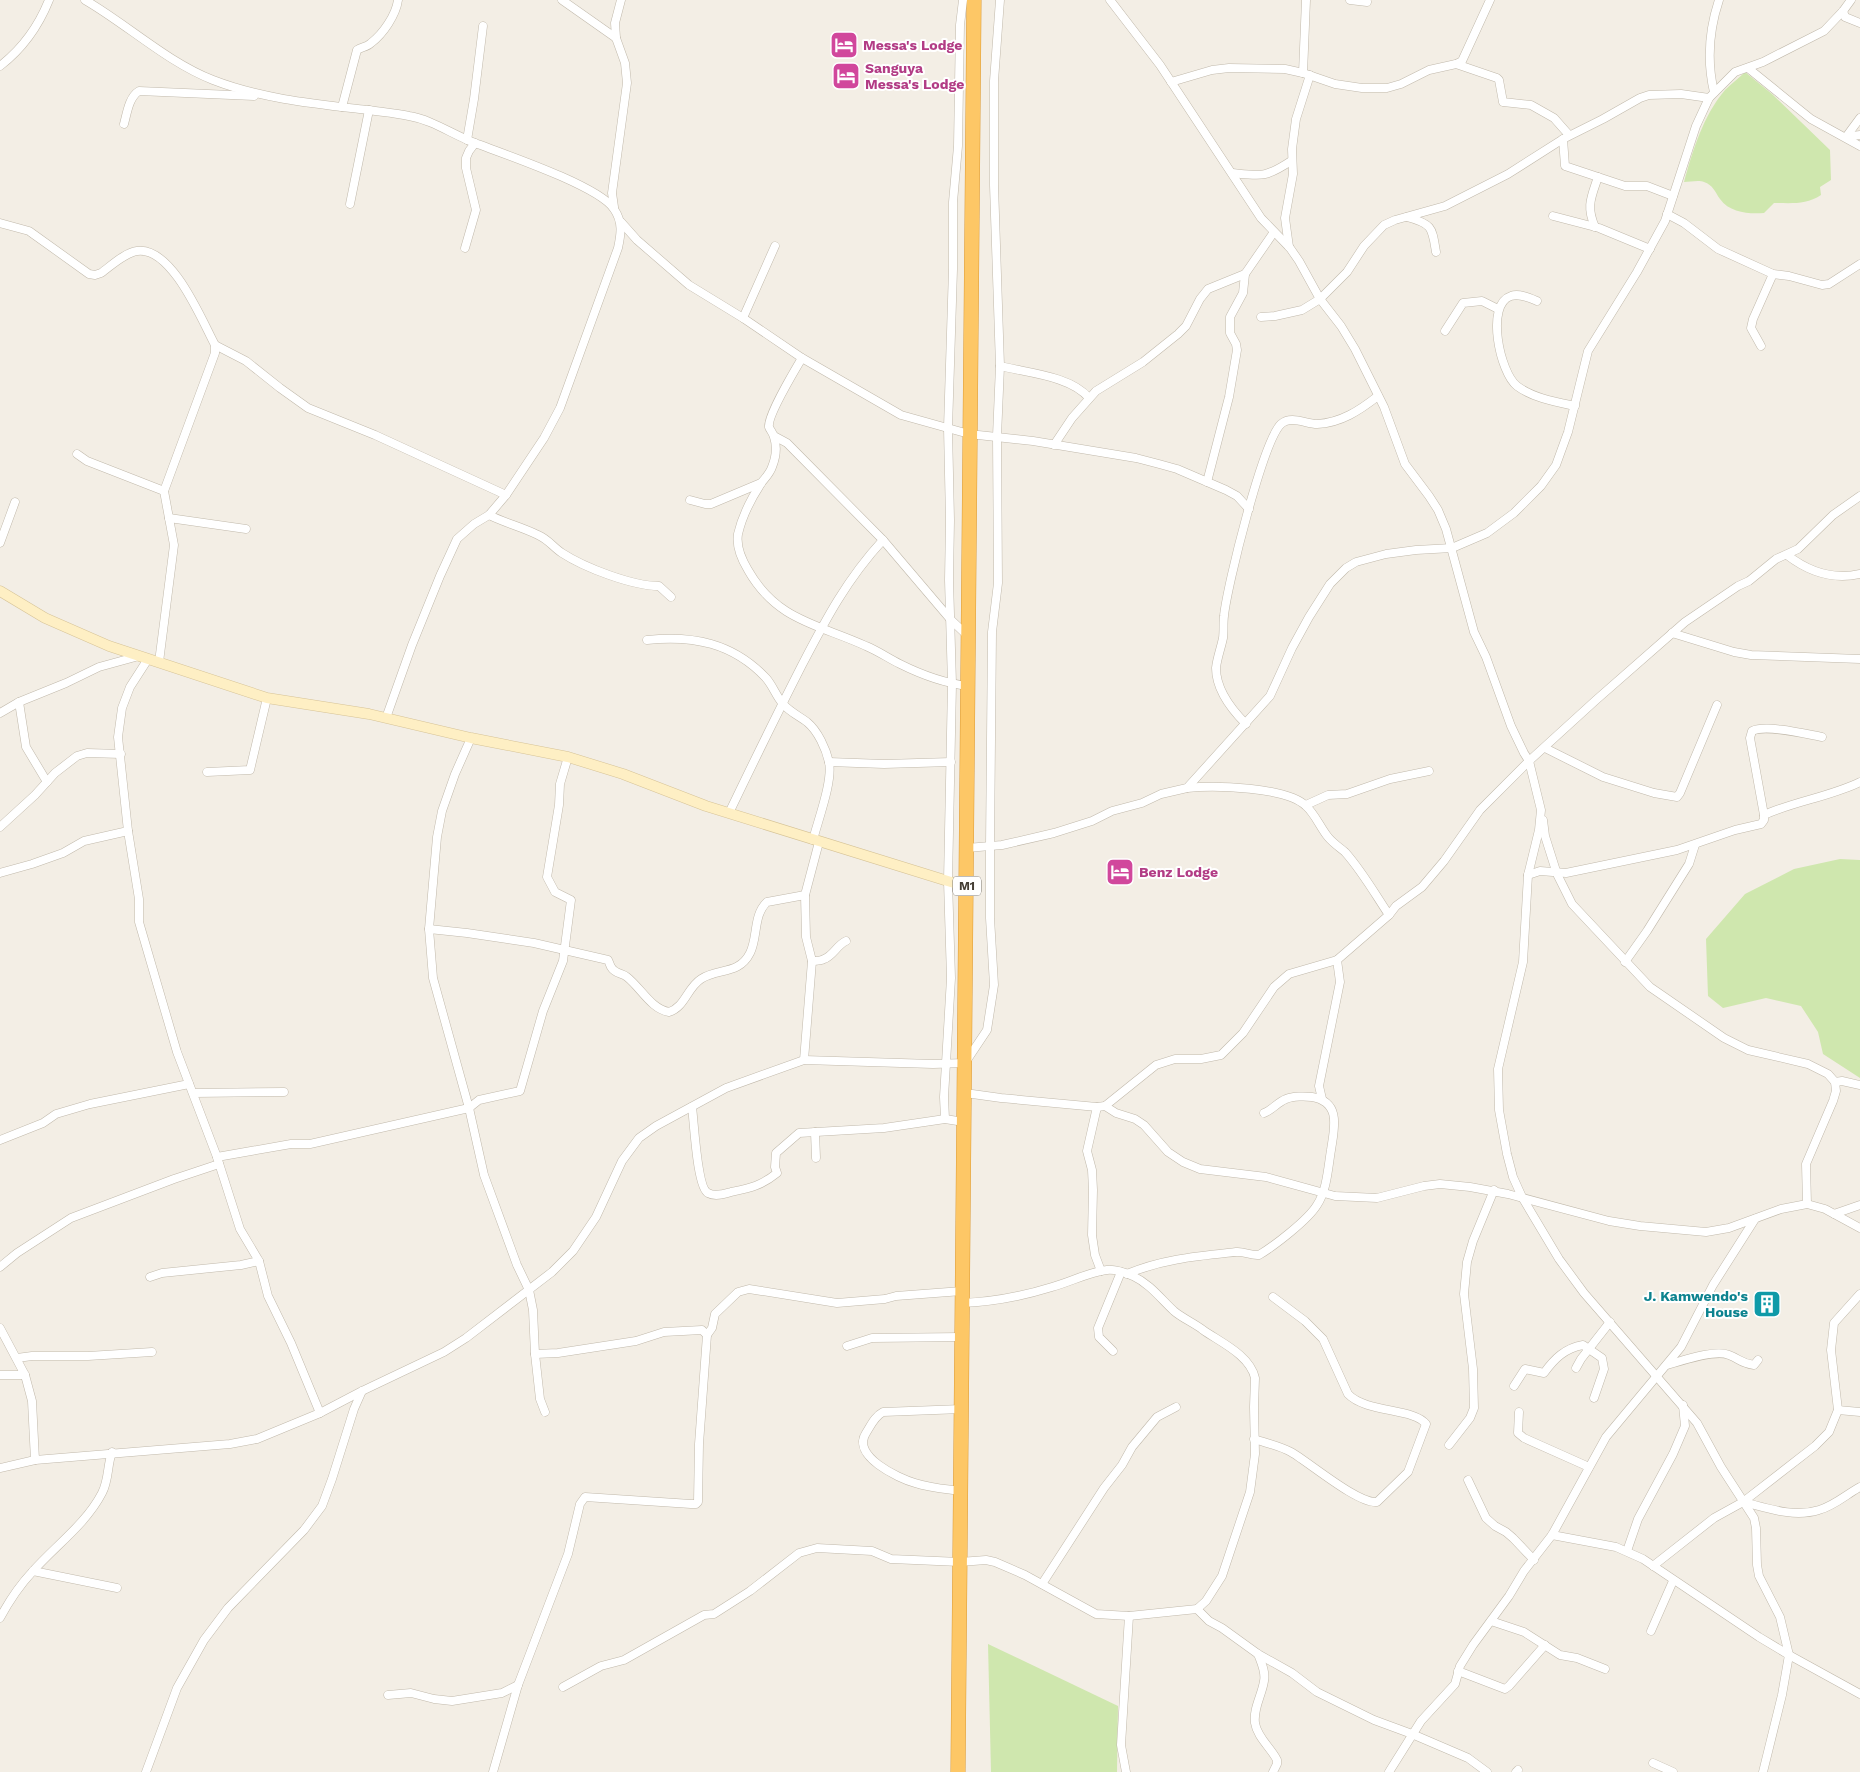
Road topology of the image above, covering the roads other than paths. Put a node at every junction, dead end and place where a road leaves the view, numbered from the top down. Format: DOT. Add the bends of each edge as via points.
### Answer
graph roads {
  1 [pos="49,0"];
  2 [pos="85,0"];
  3 [pos="398,0"];
  4 [pos="562,0"];
  5 [pos="622,0"];
  6 [pos="963,0"];
  7 [pos="974,0"];
  8 [pos="1000,0"];
  9 [pos="1110,0"];
  10 [pos="1306,0"];
  11 [pos="1350,0"];
  12 [pos="1490,0"];
  13 [pos="1719,0"];
  14 [pos="1851,0"];
  15 [pos="1367,2"];
  16 [pos="1843,11"];
  17 [pos="1860,23"];
  18 [pos="483,26"];
  19 [pos="616,38"];
  20 [pos="1456,64"];
  21 [pos="0,66"];
  22 [pos="1748,68"];
  23 [pos="1307,74"];
  24 [pos="1171,82"];
  25 [pos="1712,95"];
  26 [pos="266,96"];
  27 [pos="342,107"];
  28 [pos="369,110"];
  29 [pos="1860,118"];
  30 [pos="124,124"];
  31 [pos="1860,136"];
  32 [pos="1566,137"];
  33 [pos="1846,137"];
  34 [pos="467,140"];
  35 [pos="475,143"];
  36 [pos="1860,146"];
  37 [pos="1292,161"];
  38 [pos="1232,173"];
  39 [pos="1598,177"];
  40 [pos="1674,196"];
  41 [pos="350,204"];
  42 [pos="614,208"];
  43 [pos="1667,214"];
  44 [pos="1552,216"];
  45 [pos="1405,217"];
  46 [pos="621,222"];
  47 [pos="0,223"];
  48 [pos="1595,227"];
  49 [pos="1274,232"];
  50 [pos="775,246"];
  51 [pos="465,248"];
  52 [pos="1290,248"];
  53 [pos="1650,249"];
  54 [pos="1436,252"];
  55 [pos="1860,264"];
  56 [pos="1245,274"];
  57 [pos="1773,274"];
  58 [pos="1320,299"];
  59 [pos="1537,301"];
  60 [pos="1498,308"];
  61 [pos="743,318"];
  62 [pos="1261,318"];
  63 [pos="1445,331"];
  64 [pos="215,345"];
  65 [pos="1761,346"];
  66 [pos="802,358"];
  67 [pos="1000,366"];
  68 [pos="1378,396"];
  69 [pos="1089,398"];
  70 [pos="1575,406"];
  71 [pos="948,428"];
  72 [pos="969,434"];
  73 [pos="774,436"];
  74 [pos="997,436"];
  75 [pos="1054,444"];
  76 [pos="77,454"];
  77 [pos="762,482"];
  78 [pos="1207,482"];
  79 [pos="164,491"];
  80 [pos="506,495"];
  81 [pos="1860,496"];
  82 [pos="690,500"];
  83 [pos="15,502"];
  84 [pos="1249,509"];
  85 [pos="489,514"];
  86 [pos="169,518"];
  87 [pos="246,529"];
  88 [pos="883,540"];
  89 [pos="0,543"];
  90 [pos="1452,548"];
  91 [pos="1786,556"];
  92 [pos="1860,574"];
  93 [pos="0,591"];
  94 [pos="671,597"];
  95 [pos="951,620"];
  96 [pos="821,629"];
  97 [pos="1672,633"];
  98 [pos="968,636"];
  99 [pos="647,640"];
  100 [pos="143,658"];
  101 [pos="1860,659"];
  102 [pos="159,662"];
  103 [pos="952,684"];
  104 [pos="968,686"];
  105 [pos="267,698"];
  106 [pos="19,702"];
  107 [pos="782,703"];
  108 [pos="1717,705"];
  109 [pos="0,713"];
  110 [pos="386,718"];
  111 [pos="1246,724"];
  112 [pos="1822,737"];
  113 [pos="471,738"];
  114 [pos="1545,748"];
  115 [pos="121,754"];
  116 [pos="568,757"];
  117 [pos="1529,761"];
  118 [pos="829,762"];
  119 [pos="951,762"];
  120 [pos="1429,771"];
  121 [pos="207,772"];
  122 [pos="47,782"];
  123 [pos="1860,782"];
  124 [pos="1187,788"];
  125 [pos="1306,805"];
  126 [pos="1541,810"];
  127 [pos="729,813"];
  128 [pos="1764,815"];
  129 [pos="0,827"];
  130 [pos="128,831"];
  131 [pos="816,841"];
  132 [pos="1695,845"];
  133 [pos="990,846"];
  134 [pos="967,848"];
  135 [pos="0,873"];
  136 [pos="1557,874"];
  137 [pos="1528,875"];
  138 [pos="948,881"];
  139 [pos="967,887"];
  140 [pos="805,895"];
  141 [pos="1388,915"];
  142 [pos="429,929"];
  143 [pos="846,941"];
  144 [pos="565,950"];
  145 [pos="1338,960"];
  146 [pos="812,961"];
  147 [pos="1625,962"];
  148 [pos="804,1060"];
  149 [pos="965,1063"];
  150 [pos="947,1064"];
  151 [pos="1836,1082"];
  152 [pos="190,1084"];
  153 [pos="1860,1085"];
  154 [pos="284,1092"];
  155 [pos="194,1093"];
  156 [pos="965,1093"];
  157 [pos="1322,1099"];
  158 [pos="692,1106"];
  159 [pos="1101,1107"];
  160 [pos="469,1108"];
  161 [pos="1264,1114"];
  162 [pos="945,1119"];
  163 [pos="964,1122"];
  164 [pos="815,1132"];
  165 [pos="0,1140"];
  166 [pos="816,1158"];
  167 [pos="218,1161"];
  168 [pos="1494,1190"];
  169 [pos="1323,1194"];
  170 [pos="1522,1197"];
  171 [pos="1807,1204"];
  172 [pos="1860,1205"];
  173 [pos="1834,1214"];
  174 [pos="1756,1219"];
  175 [pos="1860,1228"];
  176 [pos="259,1261"];
  177 [pos="0,1267"];
  178 [pos="1101,1271"];
  179 [pos="1124,1273"];
  180 [pos="150,1277"];
  181 [pos="528,1290"];
  182 [pos="1860,1294"];
  183 [pos="962,1297"];
  184 [pos="1273,1297"];
  185 [pos="1610,1322"];
  186 [pos="0,1328"];
  187 [pos="707,1335"];
  188 [pos="962,1337"];
  189 [pos="847,1346"];
  190 [pos="1589,1348"];
  191 [pos="1113,1351"];
  192 [pos="152,1352"];
  193 [pos="534,1354"];
  194 [pos="17,1358"];
  195 [pos="1758,1360"];
  196 [pos="1667,1365"];
  197 [pos="1576,1368"];
  198 [pos="1657,1374"];
  199 [pos="0,1375"];
  200 [pos="25,1375"];
  201 [pos="1514,1386"];
  202 [pos="362,1391"];
  203 [pos="1594,1398"];
  204 [pos="1683,1405"];
  205 [pos="1176,1407"];
  206 [pos="962,1409"];
  207 [pos="1838,1410"];
  208 [pos="545,1412"];
  209 [pos="1519,1412"];
  210 [pos="1860,1412"];
  211 [pos="320,1414"];
  212 [pos="1254,1439"];
  213 [pos="1449,1445"];
  214 [pos="112,1452"];
  215 [pos="35,1460"];
  216 [pos="1589,1467"];
  217 [pos="0,1468"];
  218 [pos="1468,1480"];
  219 [pos="1860,1487"];
  220 [pos="961,1491"];
  221 [pos="1743,1502"];
  222 [pos="1552,1535"];
  223 [pos="1627,1551"];
  224 [pos="1534,1560"];
  225 [pos="960,1562"];
  226 [pos="1654,1566"];
  227 [pos="33,1570"];
  228 [pos="1673,1580"];
  229 [pos="1042,1584"];
  230 [pos="118,1588"];
  231 [pos="1197,1609"];
  232 [pos="1129,1616"];
  233 [pos="0,1618"];
  234 [pos="1491,1621"];
  235 [pos="1651,1631"];
  236 [pos="1545,1645"];
  237 [pos="1258,1654"];
  238 [pos="1789,1655"];
  239 [pos="1605,1669"];
  240 [pos="1458,1671"];
  241 [pos="518,1685"];
  242 [pos="563,1686"];
  243 [pos="1860,1694"];
  244 [pos="388,1696"];
  245 [pos="1412,1734"];
  246 [pos="1653,1763"];
  247 [pos="146,1772"];
  248 [pos="493,1772"];
  249 [pos="958,1772"];
  250 [pos="1126,1772"];
  251 [pos="1274,1772"];
  252 [pos="1389,1772"];
  253 [pos="1487,1772"];
  254 [pos="1673,1772"];
  255 [pos="1763,1772"];
  1 -- 21 [label="street" via="32,32"];
  2 -- 26 [label="street" via="200,73"];
  3 -- 27 [label="street" via="385,29 370,45 358,50"];
  4 -- 19 [label="street"];
  5 -- 19 [label="street"];
  6 -- 71 [label="street" via="953,202"];
  7 -- 72 [label="highway, M1"];
  8 -- 67 [label="street" via="994,81 994,185"];
  9 -- 24 [label="street"];
  10 -- 23 [label="street"];
  11 -- 15 [label="street"];
  12 -- 20 [label="street" via="1462,61"];
  13 -- 25 [label="street" via="1710,42"];
  14 -- 16 [label="street"];
  16 -- 17 [label="street" via="1845,17"];
  16 -- 22 [label="street" via="1824,31"];
  18 -- 34 [label="street"];
  19 -- 42 [label="street" via="625,63 627,83 612,193"];
  20 -- 23 [label="street" via="1429,70 1387,88 1335,84"];
  20 -- 32 [label="street" via="1494,75 1499,80 1503,102 1531,105 1554,118"];
  22 -- 25 [label="street" via="1735,72"];
  22 -- 33 [label="street" via="1811,119"];
  23 -- 24 [label="street" via="1285,69 1230,68"];
  23 -- 37 [label="street" via="1296,119"];
  24 -- 38 [label="street"];
  25 -- 32 [label="street" via="1649,95"];
  25 -- 40 [label="street" via="1696,126"];
  26 -- 27 [label="street"];
  26 -- 30 [label="street" via="139,91 131,100"];
  27 -- 28 [label="street"];
  28 -- 34 [label="street" via="412,116"];
  28 -- 41 [label="street"];
  29 -- 33 [label="street"];
  31 -- 33 [label="street"];
  32 -- 39 [label="street" via="1565,166"];
  32 -- 45 [label="street" via="1508,174 1445,206"];
  33 -- 36 [label="street"];
  34 -- 35 [label="street"];
  35 -- 42 [label="street" via="520,159 603,197"];
  35 -- 51 [label="street" via="466,158 476,210"];
  37 -- 38 [label="street" via="1264,176"];
  37 -- 52 [label="street" via="1293,174 1285,218"];
  38 -- 49 [label="street"];
  39 -- 40 [label="street" via="1625,186 1656,188"];
  39 -- 48 [label="street" via="1588,205"];
  40 -- 43 [label="street"];
  42 -- 46 [label="street"];
  43 -- 53 [label="street"];
  43 -- 57 [label="street" via="1718,249"];
  44 -- 48 [label="street"];
  45 -- 54 [label="street" via="1427,224"];
  45 -- 58 [label="street" via="1384,225 1364,246 1347,272"];
  46 -- 61 [label="street" via="678,277"];
  46 -- 80 [label="street" via="618,248 560,408"];
  47 -- 64 [label="street" via="29,231 89,274 101,273 133,252 149,253 174,273 193,300"];
  48 -- 53 [label="street"];
  49 -- 52 [label="street"];
  49 -- 56 [label="street"];
  50 -- 61 [label="street"];
  52 -- 58 [label="street"];
  53 -- 70 [label="street" via="1584,359"];
  55 -- 57 [label="street" via="1829,284"];
  56 -- 69 [label="street" via="1208,289 1178,334 1144,362 1104,385"];
  56 -- 78 [label="street" via="1243,293 1230,317 1230,333 1237,350 1229,397"];
  57 -- 65 [label="street" via="1751,328"];
  58 -- 62 [label="street" via="1302,310"];
  58 -- 68 [label="street" via="1346,333"];
  59 -- 60 [label="street" via="1512,295"];
  60 -- 63 [label="street" via="1482,300 1464,303"];
  60 -- 70 [label="street" via="1498,342 1502,361 1512,381 1532,394"];
  61 -- 66 [label="street"];
  64 -- 79 [label="street" via="215,353"];
  64 -- 80 [label="street" via="246,361 308,408"];
  66 -- 71 [label="street" via="901,415"];
  66 -- 73 [label="street" via="771,415 769,426"];
  67 -- 69 [label="street" via="1068,383"];
  67 -- 74 [label="street"];
  68 -- 84 [label="street" via="1345,418 1328,423 1284,422 1271,441"];
  68 -- 90 [label="street" via="1405,464 1438,510"];
  69 -- 75 [label="street"];
  70 -- 90 [label="street" via="1556,465 1541,486 1514,514 1494,528"];
  71 -- 72 [label="street"];
  71 -- 95 [label="street"];
  72 -- 74 [label="street"];
  72 -- 98 [label="highway, M1"];
  73 -- 77 [label="street" via="775,456 769,474"];
  73 -- 88 [label="street" via="787,443"];
  74 -- 75 [label="street"];
  74 -- 133 [label="street" via="998,583 992,632"];
  75 -- 78 [label="street" via="1136,458 1177,469"];
  76 -- 79 [label="street" via="87,461"];
  77 -- 82 [label="street" via="711,504"];
  77 -- 96 [label="street" via="741,525 738,537 742,561 768,597 796,618"];
  78 -- 84 [label="street" via="1237,496"];
  79 -- 86 [label="street"];
  80 -- 85 [label="street"];
  81 -- 91 [label="street"];
  83 -- 89 [label="street"];
  84 -- 111 [label="street" via="1224,616 1223,640 1216,669 1222,691 1234,712"];
  85 -- 94 [label="street" via="539,535 564,554 607,574 659,586"];
  85 -- 110 [label="street" via="457,539 450,551"];
  86 -- 87 [label="street"];
  86 -- 102 [label="street" via="174,545"];
  88 -- 95 [label="street"];
  88 -- 96 [label="street" via="852,577"];
  90 -- 111 [label="street" via="1386,554 1346,568 1330,584 1309,617 1270,696"];
  90 -- 117 [label="street" via="1474,632 1511,726"];
  91 -- 92 [label="street" via="1815,572 1840,576"];
  91 -- 97 [label="street" via="1768,565"];
  93 -- 100 [label="street" via="44,618"];
  95 -- 98 [label="street"];
  95 -- 103 [label="street"];
  96 -- 103 [label="street"];
  96 -- 107 [label="street"];
  97 -- 101 [label="street" via="1734,652 1772,657"];
  97 -- 114 [label="street"];
  98 -- 104 [label="highway, M1"];
  99 -- 107 [label="street" via="673,637 695,640 735,653 767,679"];
  100 -- 102 [label="street"];
  100 -- 106 [label="street" via="99,668"];
  100 -- 115 [label="street" via="122,708 118,737"];
  102 -- 105 [label="street"];
  103 -- 104 [label="street"];
  103 -- 119 [label="street"];
  104 -- 134 [label="highway, M1"];
  105 -- 110 [label="street"];
  105 -- 121 [label="street" via="250,770"];
  106 -- 109 [label="street"];
  106 -- 122 [label="street" via="26,747"];
  107 -- 118 [label="street" via="818,735"];
  107 -- 127 [label="street"];
  108 -- 114 [label="street" via="1677,797 1603,777"];
  110 -- 113 [label="street"];
  111 -- 124 [label="street"];
  112 -- 128 [label="street" via="1786,730 1752,731 1750,738"];
  113 -- 116 [label="street"];
  113 -- 142 [label="street" via="442,812"];
  114 -- 117 [label="street"];
  115 -- 122 [label="street" via="82,754"];
  115 -- 130 [label="street"];
  116 -- 127 [label="street"];
  116 -- 144 [label="street" via="560,784 547,877 555,892 571,900"];
  117 -- 126 [label="street"];
  117 -- 141 [label="street" via="1480,810 1422,887"];
  118 -- 119 [label="street"];
  118 -- 131 [label="street" via="830,775"];
  119 -- 138 [label="street"];
  120 -- 125 [label="street" via="1390,778"];
  122 -- 129 [label="street"];
  123 -- 128 [label="street" via="1829,796"];
  124 -- 125 [label="street" via="1250,789 1283,795"];
  124 -- 133 [label="street" via="1161,794 1054,834"];
  125 -- 141 [label="street" via="1328,838 1345,852 1366,880"];
  126 -- 136 [label="street"];
  126 -- 137 [label="street"];
  127 -- 131 [label="street"];
  128 -- 132 [label="street" via="1761,824"];
  130 -- 135 [label="street" via="84,841 63,853"];
  130 -- 152 [label="street" via="139,899 139,922 177,1052"];
  131 -- 138 [label="street"];
  131 -- 140 [label="street"];
  132 -- 136 [label="street"];
  132 -- 147 [label="street" via="1689,864"];
  133 -- 134 [label="street"];
  133 -- 149 [label="street" via="994,985 987,1030"];
  134 -- 139 [label="highway, M1"];
  136 -- 137 [label="street" via="1548,870"];
  136 -- 147 [label="street" via="1572,904"];
  137 -- 170 [label="street" via="1523,962 1502,1046 1498,1079 1502,1132 1513,1177"];
  138 -- 139 [label="street"];
  138 -- 150 [label="street" via="952,978"];
  139 -- 149 [label="highway, M1"];
  140 -- 144 [label="street" via="767,902 761,910 751,952 745,960 735,969 700,980 679,1006 669,1012 662,1011 626,976 617,974 608,960"];
  140 -- 146 [label="street" via="806,937"];
  141 -- 145 [label="street"];
  142 -- 144 [label="street"];
  142 -- 160 [label="street" via="433,978"];
  143 -- 146 [label="street" via="825,959"];
  144 -- 160 [label="street" via="520,1091 479,1100"];
  145 -- 157 [label="street" via="1340,982 1319,1086"];
  145 -- 159 [label="street" via="1289,974 1274,987 1243,1032 1221,1055 1175,1059 1156,1065"];
  146 -- 148 [label="street"];
  147 -- 151 [label="street" via="1664,998 1724,1038 1748,1050 1808,1064"];
  148 -- 150 [label="street"];
  148 -- 158 [label="street" via="726,1088"];
  149 -- 150 [label="street"];
  149 -- 156 [label="highway, M1"];
  150 -- 162 [label="street"];
  151 -- 153 [label="street" via="1842,1080"];
  151 -- 171 [label="street" via="1833,1101 1806,1164"];
  152 -- 155 [label="street"];
  152 -- 165 [label="street" via="56,1114 43,1124"];
  154 -- 155 [label="street"];
  155 -- 167 [label="street"];
  156 -- 159 [label="street"];
  156 -- 163 [label="highway, M1"];
  157 -- 161 [label="street" via="1290,1098"];
  157 -- 169 [label="street" via="1330,1106 1334,1117"];
  158 -- 164 [label="street" via="698,1162 703,1188 708,1194 719,1195 756,1187 777,1173 776,1153 799,1132"];
  158 -- 181 [label="street" via="639,1138 622,1160 596,1217 573,1251"];
  159 -- 169 [label="street" via="1135,1119 1168,1152 1200,1169 1266,1177"];
  159 -- 178 [label="street" via="1086,1151 1092,1170 1092,1236"];
  160 -- 167 [label="street"];
  160 -- 181 [label="street" via="484,1175"];
  162 -- 163 [label="street"];
  162 -- 164 [label="street" via="884,1128"];
  163 -- 183 [label="highway, M1"];
  164 -- 166 [label="street"];
  167 -- 176 [label="street" via="240,1229"];
  167 -- 177 [label="street" via="71,1218 17,1252"];
  168 -- 169 [label="street" via="1440,1184 1377,1198"];
  168 -- 170 [label="street"];
  168 -- 213 [label="street" via="1473,1240 1464,1294 1474,1408"];
  169 -- 179 [label="street" via="1308,1216 1259,1255 1238,1252 1183,1257"];
  170 -- 174 [label="street" via="1609,1221 1663,1229 1706,1232"];
  170 -- 185 [label="street" via="1570,1274"];
  171 -- 173 [label="street"];
  171 -- 174 [label="street" via="1781,1209"];
  172 -- 173 [label="street"];
  173 -- 175 [label="street"];
  174 -- 196 [label="street" via="1713,1285 1681,1347"];
  176 -- 180 [label="street"];
  176 -- 211 [label="street" via="268,1296"];
  178 -- 179 [label="street"];
  178 -- 183 [label="street" via="1001,1300"];
  179 -- 191 [label="street" via="1098,1328 1099,1337"];
  179 -- 212 [label="street" via="1146,1285 1176,1312 1223,1343 1254,1372"];
  181 -- 193 [label="street"];
  181 -- 202 [label="street" via="444,1352"];
  182 -- 207 [label="street" via="1834,1323 1831,1350"];
  183 -- 187 [label="street" via="896,1296 837,1303 749,1289 738,1292 715,1314"];
  183 -- 188 [label="highway, M1"];
  184 -- 212 [label="street" via="1305,1321 1323,1340 1353,1399 1420,1418 1426,1424 1408,1472 1377,1502 1371,1503 1289,1451"];
  185 -- 190 [label="street"];
  185 -- 198 [label="street"];
  186 -- 194 [label="street"];
  187 -- 193 [label="street" via="702,1330 664,1332 636,1341"];
  187 -- 241 [label="street" via="698,1502 585,1497 580,1504 568,1554"];
  188 -- 189 [label="street" via="872,1338"];
  188 -- 206 [label="highway, M1"];
  190 -- 197 [label="street"];
  190 -- 201 [label="street" via="1583,1345 1572,1347 1553,1360 1544,1373 1525,1369"];
  190 -- 203 [label="street" via="1602,1358 1604,1370"];
  192 -- 194 [label="street"];
  193 -- 208 [label="street"];
  194 -- 200 [label="street"];
  195 -- 196 [label="street" via="1754,1364 1743,1364 1728,1354 1711,1354"];
  196 -- 198 [label="street"];
  198 -- 204 [label="street"];
  198 -- 216 [label="street" via="1606,1437"];
  199 -- 200 [label="street"];
  200 -- 215 [label="street" via="32,1401"];
  202 -- 211 [label="street"];
  202 -- 247 [label="street" via="322,1506 304,1530 228,1608 204,1640 177,1688"];
  204 -- 221 [label="street" via="1698,1423"];
  204 -- 223 [label="street" via="1685,1426 1638,1519"];
  205 -- 229 [label="street" via="1157,1416 1132,1447"];
  206 -- 220 [label="highway, M1"];
  206 -- 220 [label="street" via="882,1412 863,1437 862,1444 879,1465 894,1474 916,1484"];
  207 -- 210 [label="street"];
  207 -- 221 [label="street" via="1829,1432 1815,1446"];
  209 -- 216 [label="street" via="1518,1433 1524,1438"];
  211 -- 214 [label="street" via="257,1439 230,1444"];
  212 -- 231 [label="street" via="1250,1492 1226,1566 1215,1588"];
  214 -- 215 [label="street"];
  214 -- 227 [label="street" via="102,1494 85,1517"];
  215 -- 217 [label="street"];
  216 -- 222 [label="street"];
  218 -- 224 [label="street" via="1486,1518 1513,1538"];
  219 -- 221 [label="street" via="1830,1506 1807,1512 1790,1513"];
  220 -- 225 [label="highway, M1"];
  221 -- 226 [label="street" via="1714,1518"];
  221 -- 238 [label="street" via="1754,1518 1759,1576 1780,1616"];
  222 -- 223 [label="street"];
  222 -- 224 [label="street"];
  223 -- 226 [label="street"];
  224 -- 234 [label="street"];
  225 -- 229 [label="street" via="995,1562"];
  225 -- 242 [label="street" via="891,1559 872,1551 806,1550 714,1614 704,1615 624,1660 601,1666"];
  225 -- 249 [label="highway, M1"];
  226 -- 228 [label="street"];
  227 -- 230 [label="street"];
  227 -- 233 [label="street" via="13,1594"];
  228 -- 235 [label="street"];
  228 -- 238 [label="street"];
  229 -- 232 [label="street" via="1096,1614"];
  231 -- 232 [label="street"];
  231 -- 237 [label="street" via="1209,1621"];
  232 -- 250 [label="street" via="1121,1745"];
  234 -- 236 [label="street" via="1524,1632"];
  234 -- 240 [label="street"];
  236 -- 239 [label="street" via="1560,1655"];
  236 -- 240 [label="street" via="1505,1689"];
  237 -- 245 [label="street" via="1317,1692 1374,1720"];
  237 -- 251 [label="street" via="1264,1680 1255,1724 1277,1760"];
  238 -- 243 [label="street"];
  238 -- 255 [label="street"];
  240 -- 245 [label="street" via="1455,1684"];
  241 -- 244 [label="street" via="502,1693 452,1701 411,1693"];
  241 -- 248 [label="street"];
  245 -- 252 [label="street"];
  245 -- 253 [label="street" via="1468,1758"];
  246 -- 254 [label="street"];
}
